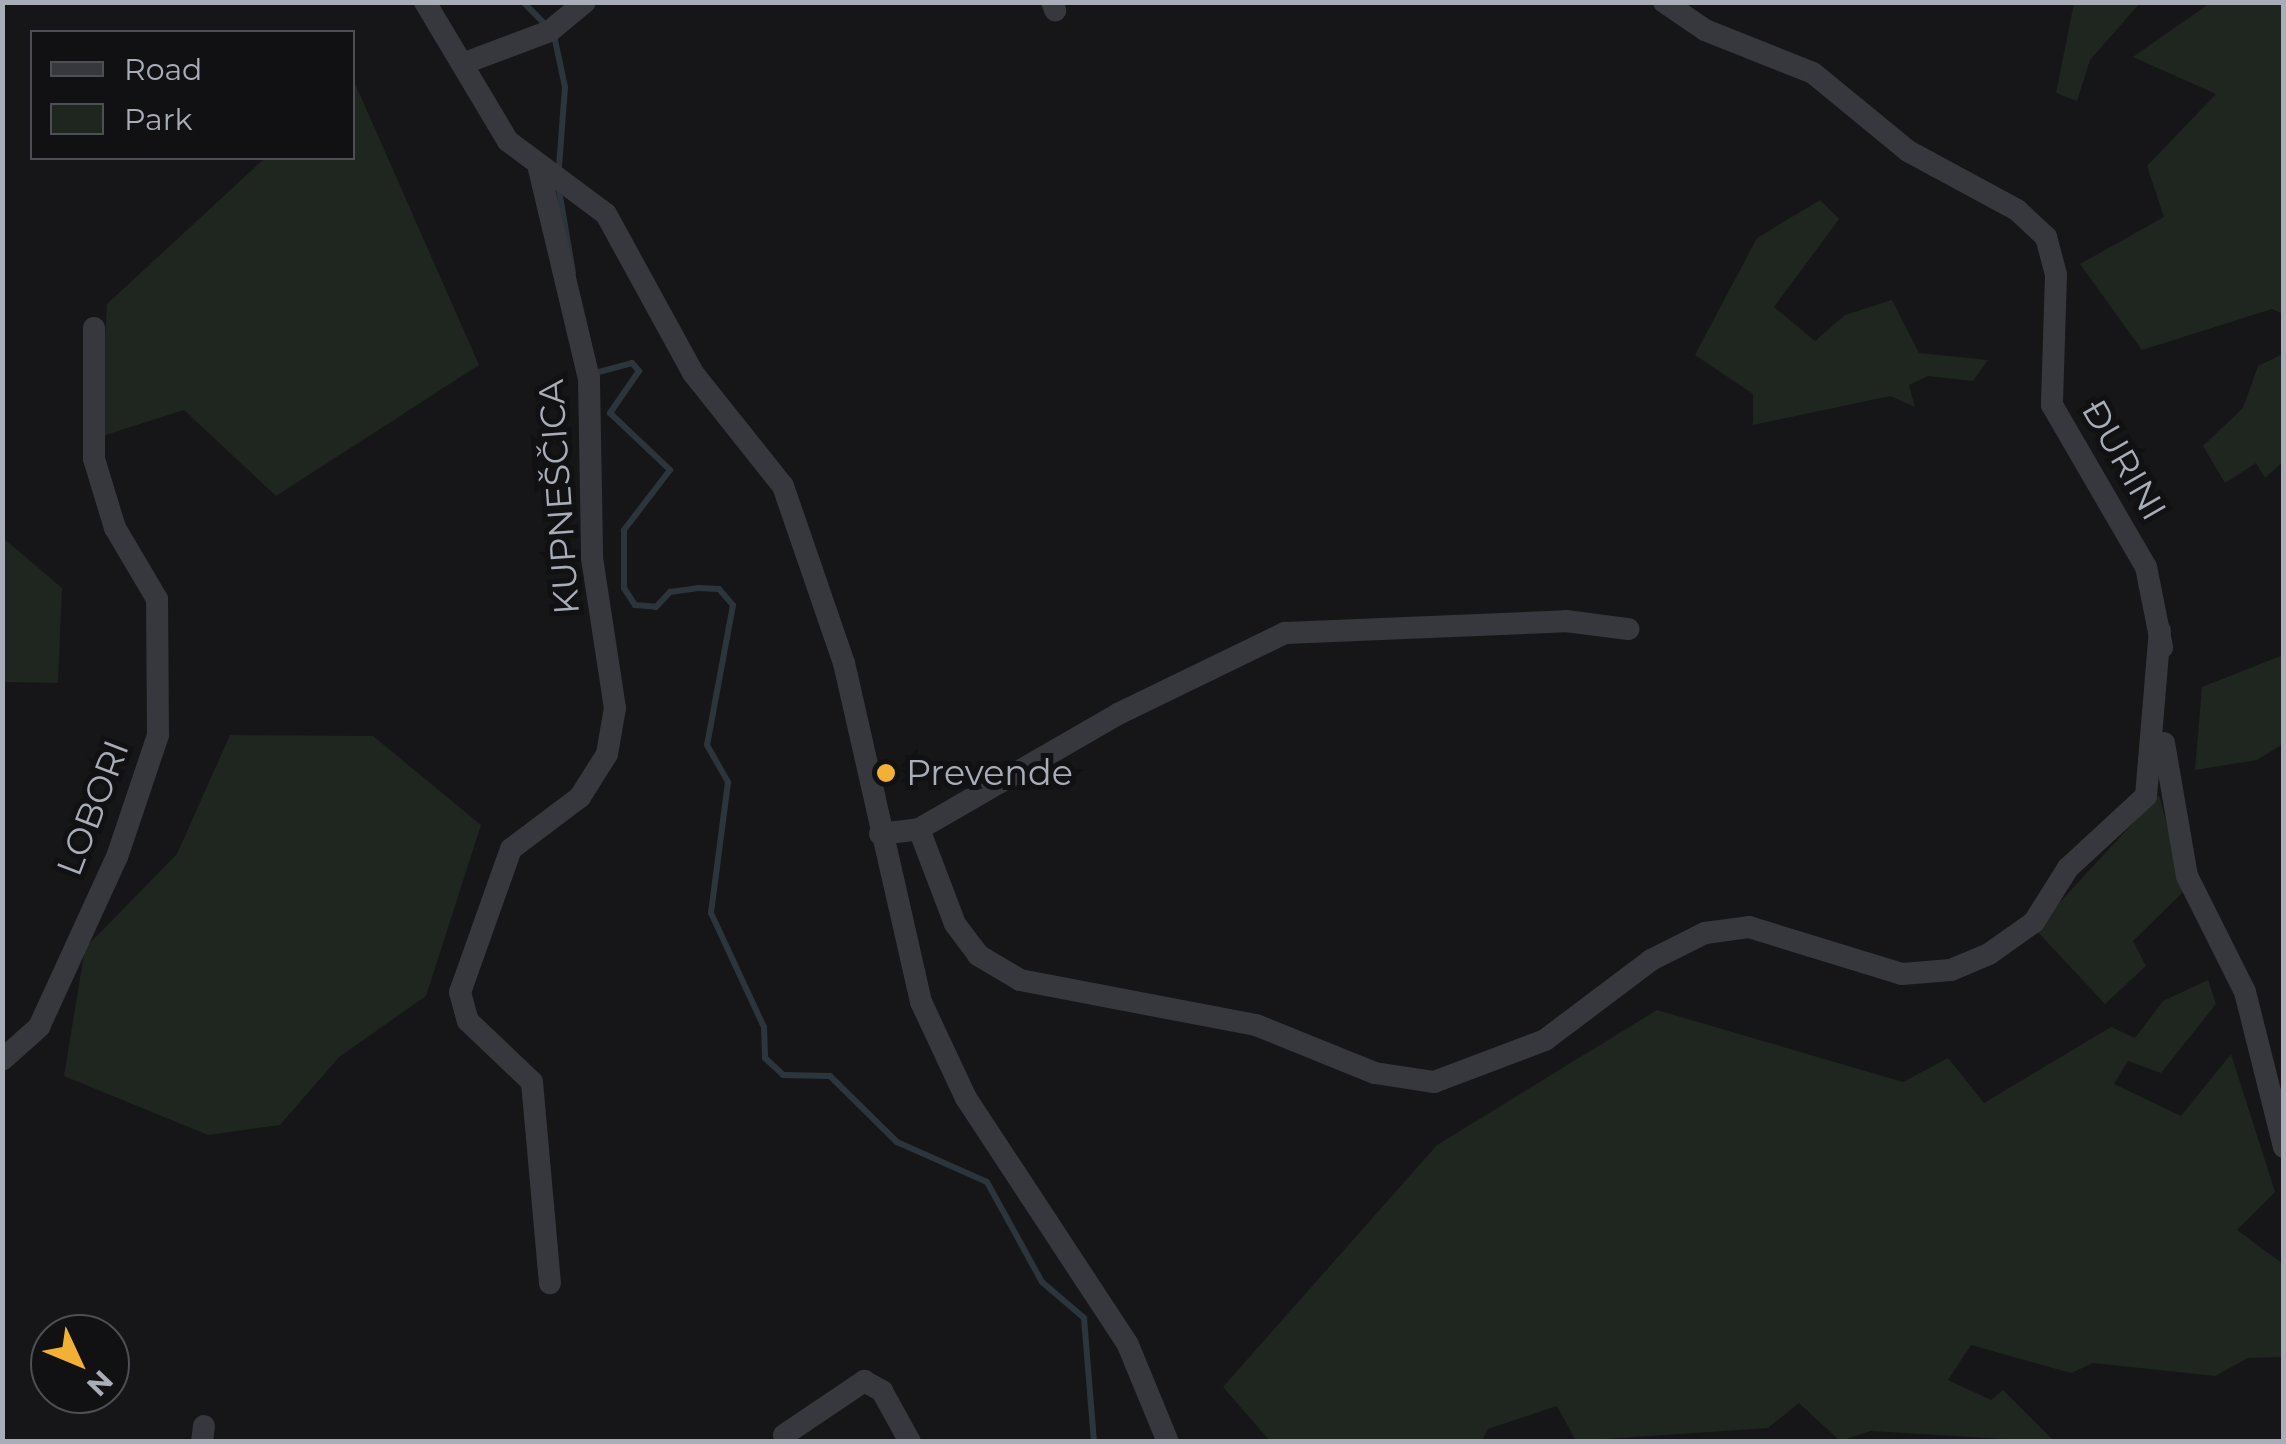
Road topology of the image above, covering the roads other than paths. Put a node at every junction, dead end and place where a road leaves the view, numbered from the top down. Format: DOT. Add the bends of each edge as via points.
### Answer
graph roads {
  1 [pos="425,2"];
  2 [pos="585,2"];
  3 [pos="1664,2"];
  4 [pos="462,64"];
  5 [pos="550,174"];
  6 [pos="94,328"];
  7 [pos="1628,628"];
  8 [pos="2160,631"];
  9 [pos="919,829"];
  10 [pos="880,834"];
  11 [pos="2,1060"];
  12 [pos="2284,1146"];
  13 [pos="550,1284"];
  14 [pos="784,1435"];
  15 [pos="910,1442"];
  16 [pos="1168,1442"];
  1 -- 4 [label="street"];
  2 -- 4 [label="street" via="550,30"];
  3 -- 8 [label="street, ĐURINI" via="1705,30 1813,72 1908,150 2017,210 2046,236 2056,275 2052,405 2146,567"];
  4 -- 5 [label="street" via="508,141"];
  5 -- 10 [label="street" via="606,214 693,372 783,486 844,663"];
  5 -- 13 [label="street, KUPNEŠČICA" via="589,379 592,558 615,708 608,754 580,797 511,849 460,992 468,1020 532,1082"];
  6 -- 11 [label="street, LOBORI" via="94,458 114,528 157,600 158,735 116,857 39,1027"];
  7 -- 9 [label="street" via="1566,621 1286,633 1118,714"];
  8 -- 9 [label="street" via="2146,796 2068,868 2034,922 1989,954 1951,970 1902,974 1749,927 1705,933 1651,960 1545,1040 1434,1082 1376,1073 1256,1025 1020,980 978,954 955,924"];
  8 -- 12 [label="street, ĐURINI" via="2172,818 2188,876 2245,992"];
  9 -- 10 [label="street"];
  10 -- 16 [label="street" via="906,957 966,1098 1098,1292"];
  14 -- 15 [label="street" via="864,1381 882,1392"];
}
